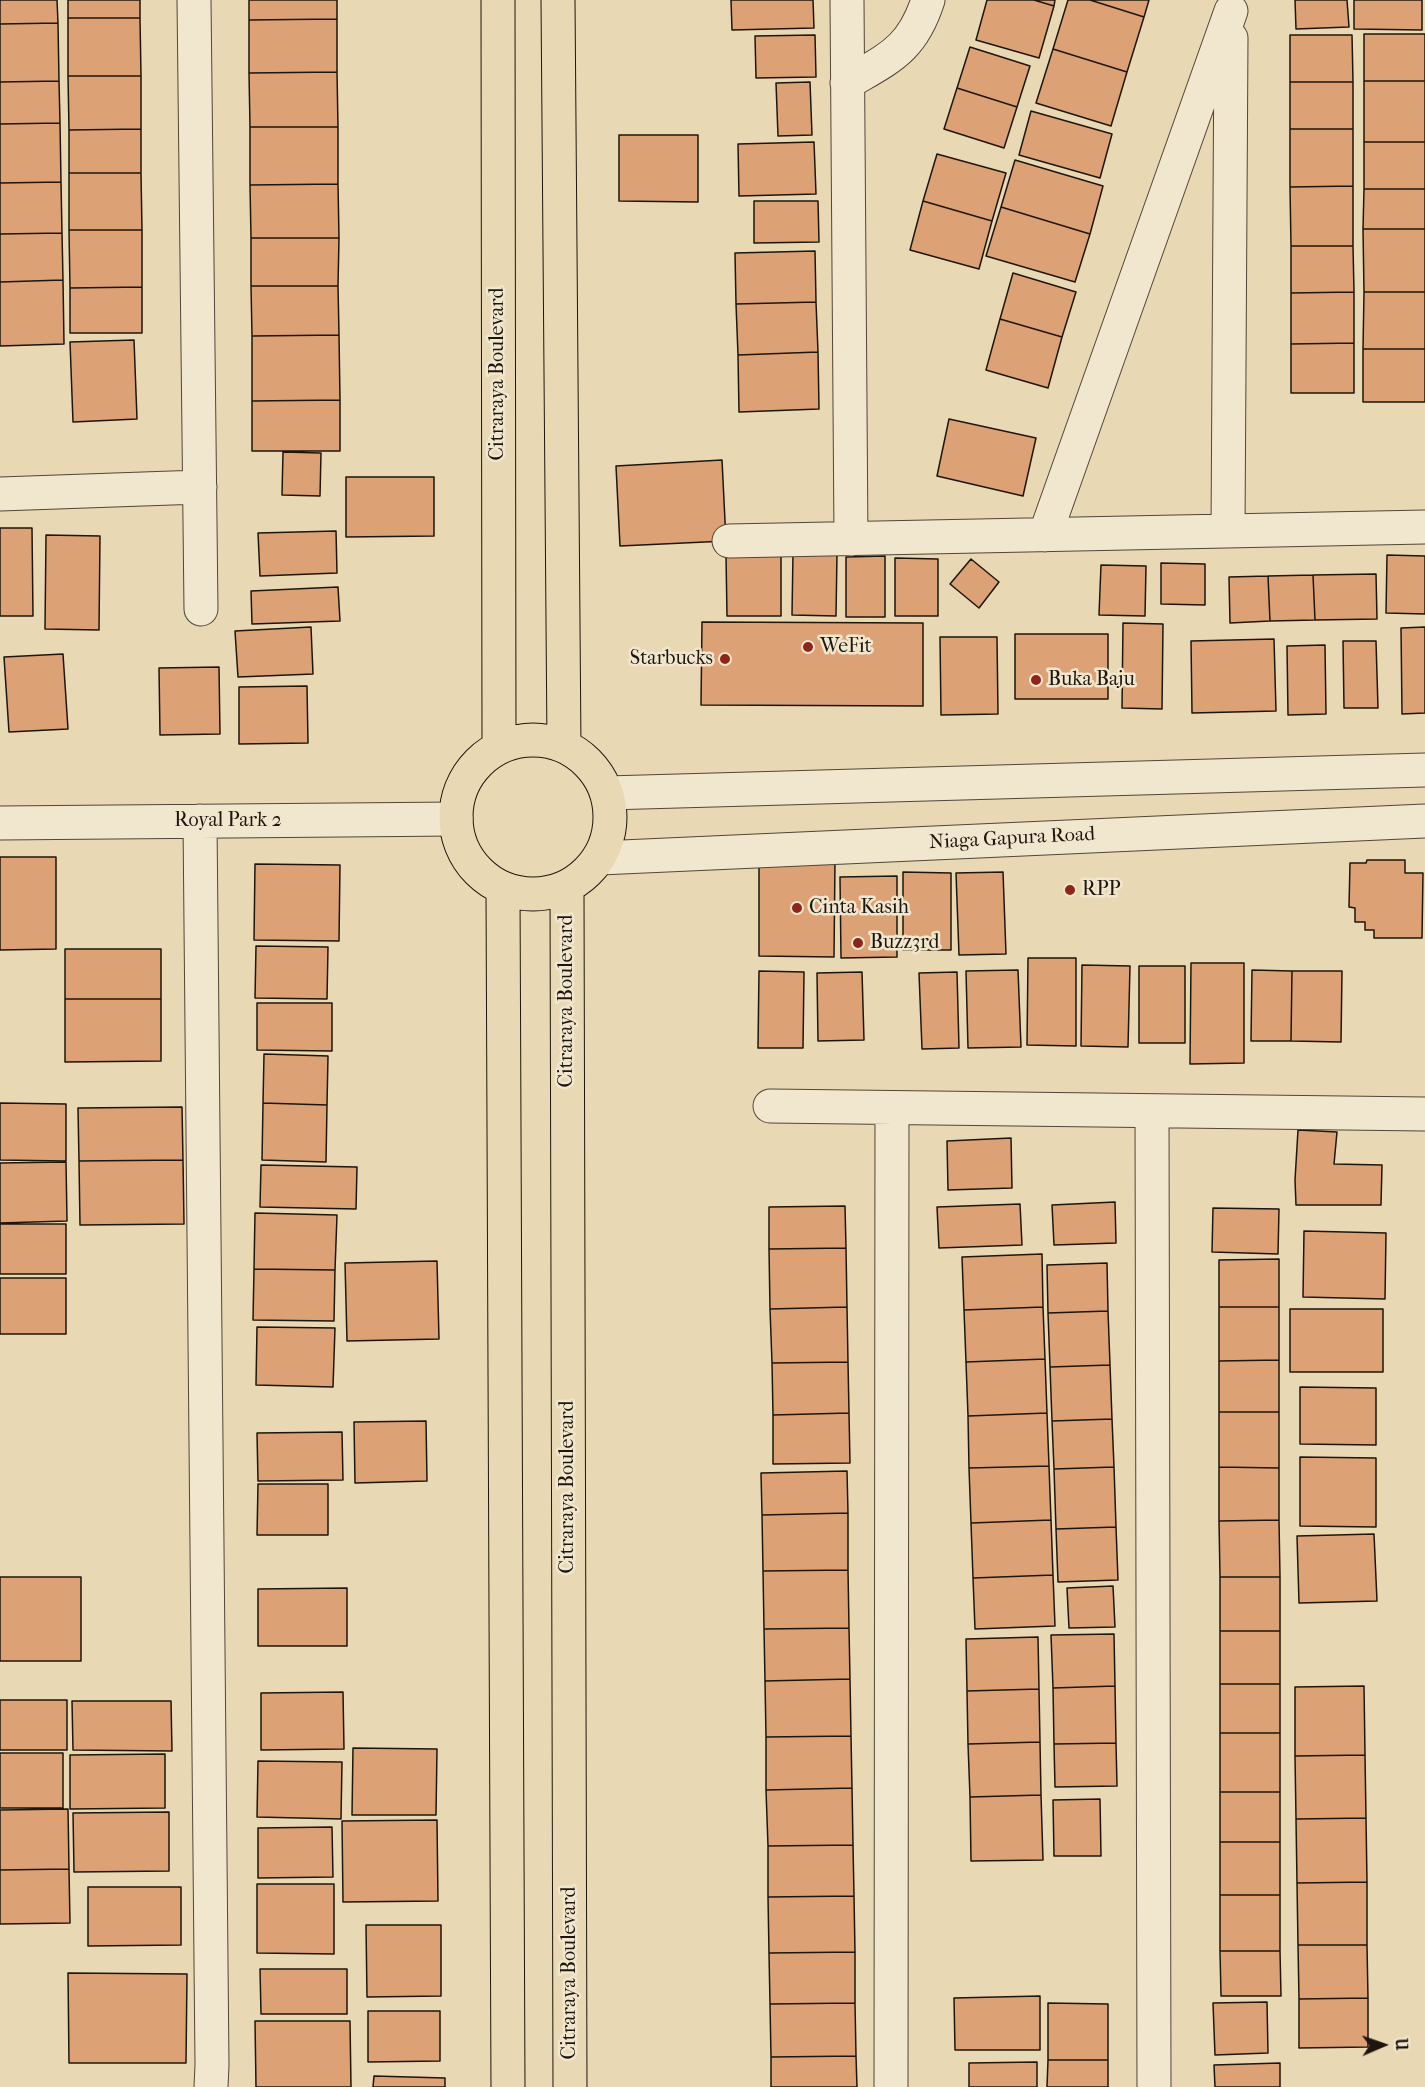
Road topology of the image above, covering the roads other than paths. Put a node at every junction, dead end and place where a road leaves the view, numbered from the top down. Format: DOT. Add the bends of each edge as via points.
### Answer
graph roads {
  1 [pos="194,0"];
  2 [pos="498,0"];
  3 [pos="558,0"];
  4 [pos="847,0"];
  5 [pos="928,0"];
  6 [pos="1231,6"];
  7 [pos="847,83"];
  8 [pos="200,487"];
  9 [pos="0,494"];
  10 [pos="1425,527"];
  11 [pos="1228,531"];
  12 [pos="1045,535"];
  13 [pos="851,539"];
  14 [pos="729,541"];
  15 [pos="201,609"];
  16 [pos="564,746"];
  17 [pos="499,747"];
  18 [pos="1425,770"];
  19 [pos="607,793"];
  20 [pos="456,819"];
  21 [pos="200,821"];
  22 [pos="1425,821"];
  23 [pos="0,823"];
  24 [pos="600,858"];
  25 [pos="567,888"];
  26 [pos="503,889"];
  27 [pos="770,1106"];
  28 [pos="892,1108"];
  29 [pos="1152,1111"];
  30 [pos="1425,1114"];
  31 [pos="211,2087"];
  32 [pos="508,2087"];
  33 [pos="570,2087"];
  34 [pos="891,2087"];
  35 [pos="1154,2087"];
  1 -- 8 [label="street"];
  2 -- 17 [label="main road, Citraraya Boulevard"];
  3 -- 16 [label="main road"];
  4 -- 7 [label="street"];
  5 -- 7 [label="street" via="916,30 898,53"];
  6 -- 11 [label="street"];
  6 -- 12 [label="street"];
  7 -- 13 [label="street"];
  8 -- 9 [label="street"];
  8 -- 15 [label="street"];
  10 -- 11 [label="street"];
  11 -- 12 [label="street"];
  12 -- 13 [label="street"];
  13 -- 14 [label="street"];
  16 -- 17 [label="main road" via="542,740"];
  16 -- 19 [label="main road" via="590,765"];
  17 -- 20 [label="main road" via="467,777 458,797"];
  18 -- 19 [label="street"];
  19 -- 24 [label="main road" via="608,838"];
  20 -- 21 [label="street, Royal Park 2"];
  20 -- 26 [label="main road" via="459,841 469,861 484,878"];
  21 -- 23 [label="street, Royal Park 2"];
  21 -- 31 [label="street"];
  22 -- 24 [label="street, Niaga Gapura Road"];
  24 -- 25 [label="main road"];
  25 -- 26 [label="main road" via="524,895"];
  25 -- 33 [label="main road, Citraraya Boulevard"];
  26 -- 32 [label="main road"];
  27 -- 28 [label="street"];
  28 -- 29 [label="street"];
  28 -- 34 [label="street"];
  29 -- 30 [label="street"];
  29 -- 35 [label="street"];
}
